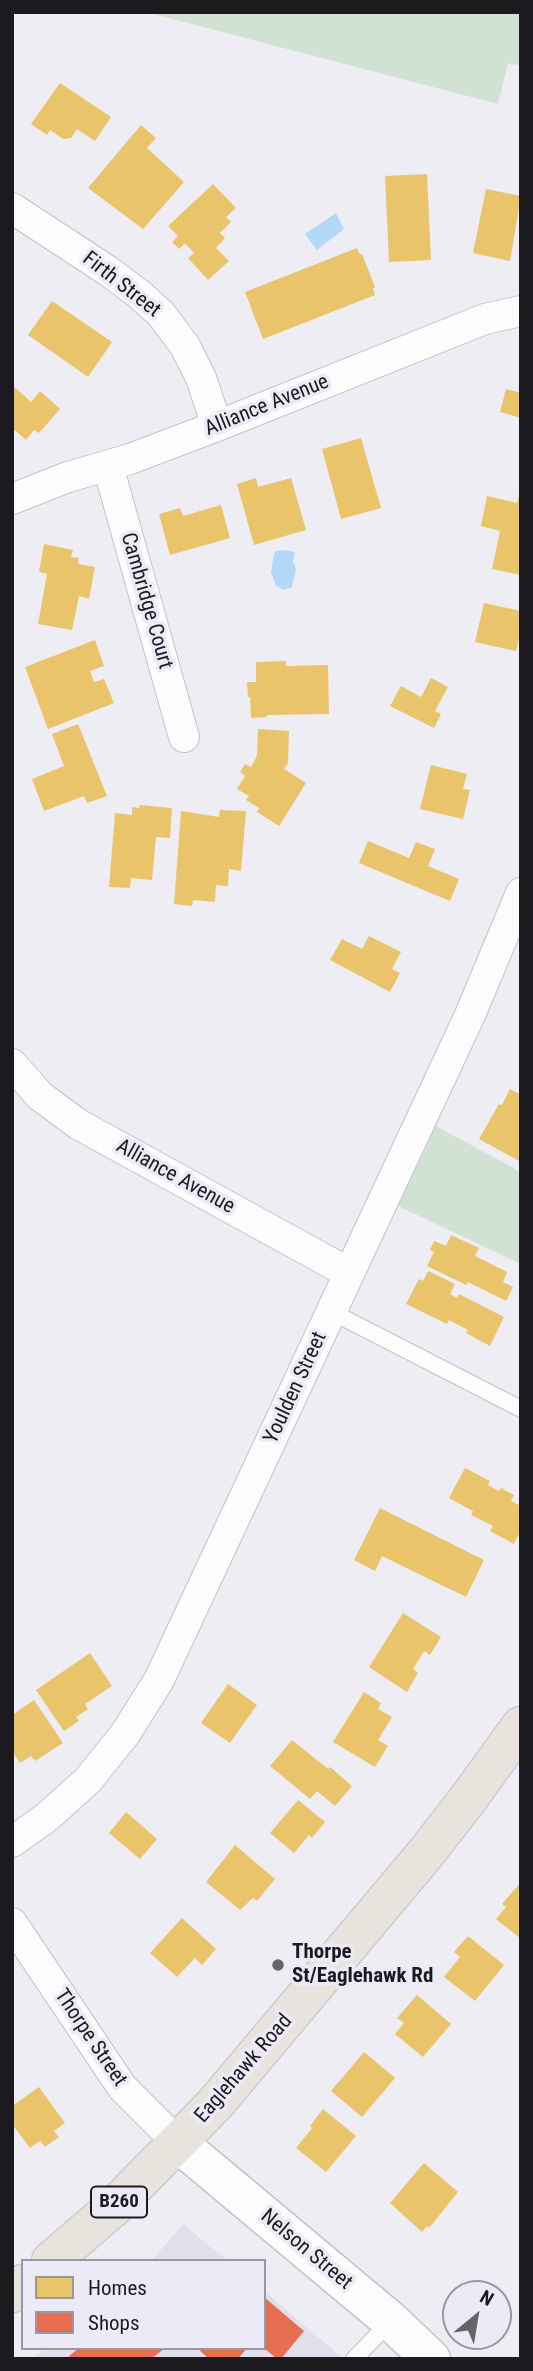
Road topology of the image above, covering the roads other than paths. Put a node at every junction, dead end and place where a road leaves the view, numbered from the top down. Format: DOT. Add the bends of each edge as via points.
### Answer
graph roads {
  1 [pos="12,208"];
  2 [pos="521,311"];
  3 [pos="218,426"];
  4 [pos="108,466"];
  5 [pos="12,499"];
  6 [pos="184,737"];
  7 [pos="521,893"];
  8 [pos="12,1064"];
  9 [pos="349,1273"];
  10 [pos="332,1312"];
  11 [pos="521,1409"];
  12 [pos="521,1726"];
  13 [pos="12,1842"];
  14 [pos="12,1923"];
  15 [pos="178,2143"];
  16 [pos="53,2259"];
  17 [pos="391,2321"];
  18 [pos="354,2359"];
  19 [pos="431,2359"];
  1 -- 3 [label="street, Firth Street" via="108,271 161,314 185,345"];
  2 -- 3 [label="street, Alliance Avenue" via="485,319"];
  3 -- 4 [label="street, Alliance Avenue"];
  4 -- 5 [label="street, Alliance Avenue"];
  4 -- 6 [label="street, Cambridge Court"];
  7 -- 9 [label="street, Youlden Street" via="485,982"];
  8 -- 9 [label="street, Alliance Avenue" via="40,1096 78,1124"];
  9 -- 10 [label="street, Youlden Street"];
  10 -- 11 [label="lane"];
  10 -- 13 [label="street, Youlden Street" via="143,1706 88,1780"];
  12 -- 15 [label="main road, Eaglehawk Road / B260" via="426,1853"];
  14 -- 15 [label="street, Thorpe Street" via="122,2087"];
  15 -- 16 [label="main road, Eaglehawk Road / B260"];
  15 -- 17 [label="street, Nelson Street"];
  17 -- 18 [label="lane"];
  17 -- 19 [label="street, Nelson Street"];
}
